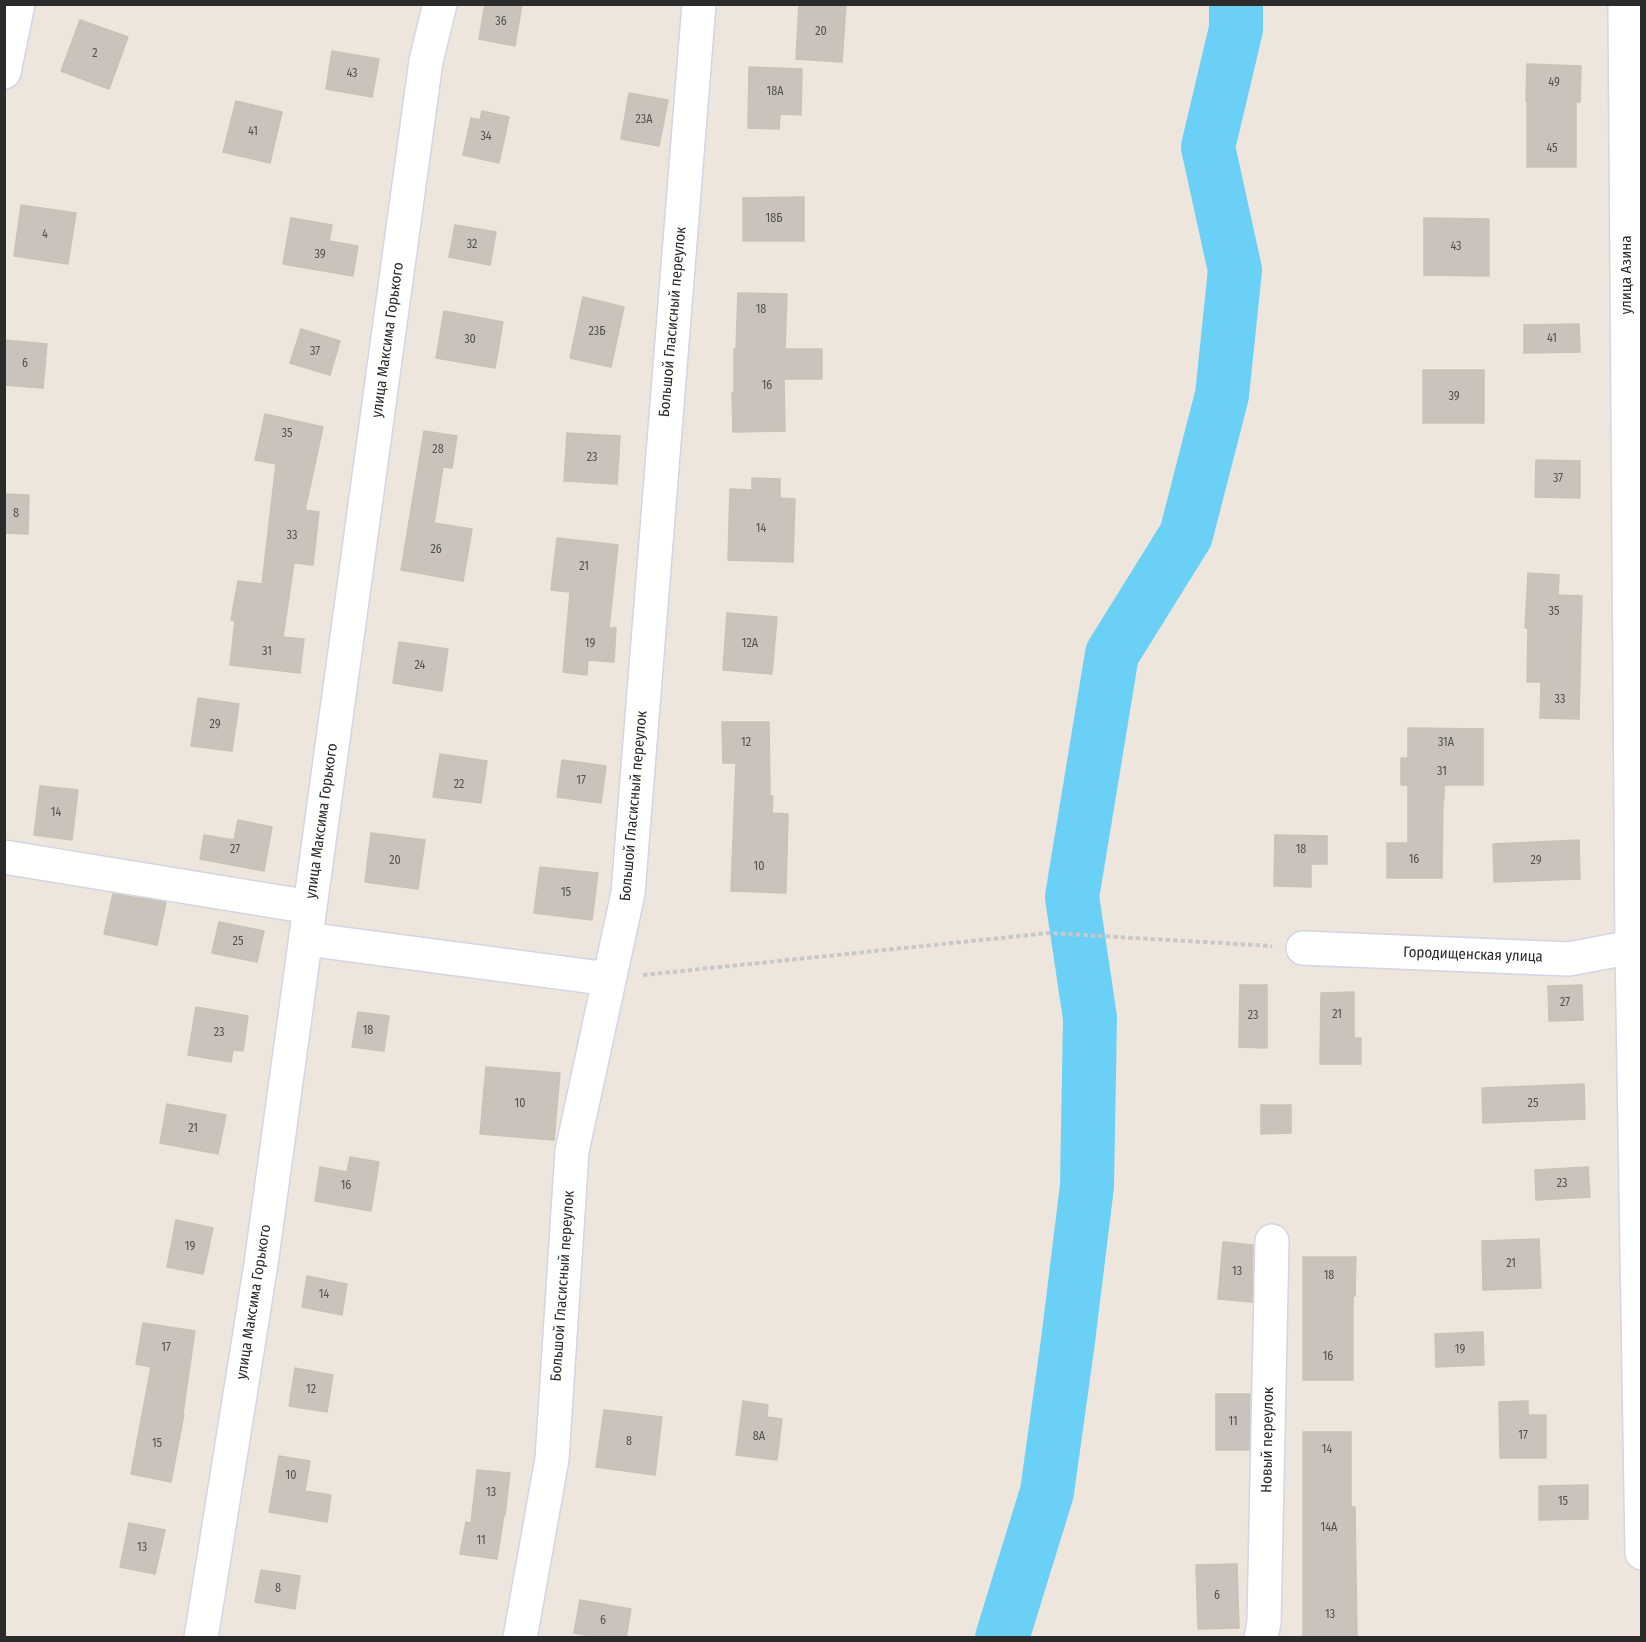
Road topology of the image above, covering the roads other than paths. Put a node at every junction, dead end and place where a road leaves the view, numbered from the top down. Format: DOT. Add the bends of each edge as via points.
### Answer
graph roads {
  1 [pos="18,4"];
  2 [pos="440,4"];
  3 [pos="699,4"];
  4 [pos="1625,4"];
  5 [pos="4,72"];
  6 [pos="4,857"];
  7 [pos="310,907"];
  8 [pos="306,939"];
  9 [pos="1637,947"];
  10 [pos="1303,948"];
  11 [pos="609,979"];
  12 [pos="1272,1241"];
  13 [pos="1641,1553"];
  14 [pos="201,1638"];
  15 [pos="520,1638"];
  16 [pos="1261,1638"];
  1 -- 5 [label="street"];
  2 -- 7 [label="street, улица Максима Горького" via="426,61"];
  3 -- 11 [label="street, Большой Гласисный переулок" via="628,893"];
  4 -- 9 [label="street, улица Азина"];
  6 -- 7 [label="street"];
  7 -- 8 [label="street, улица Максима Горького"];
  8 -- 11 [label="street"];
  8 -- 14 [label="street, улица Максима Горького" via="261,1264"];
  9 -- 10 [label="street, Городищенская улица" via="1569,959"];
  9 -- 13 [label="street, улица Азина"];
  11 -- 15 [label="street, Большой Гласисный переулок" via="572,1151 552,1459"];
  12 -- 16 [label="street, Новый переулок"];
}
